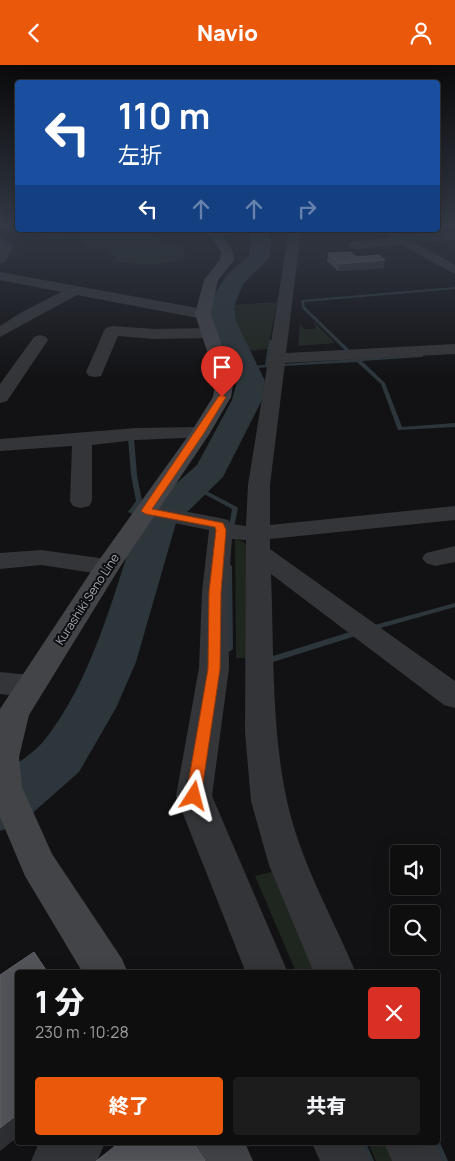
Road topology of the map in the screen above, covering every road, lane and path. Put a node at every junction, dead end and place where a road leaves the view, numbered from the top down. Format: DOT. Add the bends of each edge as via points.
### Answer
graph roads {
  1 [pos="7,277"];
  2 [pos="213,277"];
  3 [pos="290,277"];
  4 [pos="77,289"];
  5 [pos="206,323"];
  6 [pos="0,331"];
  7 [pos="40,340"];
  8 [pos="455,349"];
  9 [pos="281,358"];
  10 [pos="0,369"];
  11 [pos="19,370"];
  12 [pos="95,371"];
  13 [pos="0,397"];
  14 [pos="200,433"];
  15 [pos="82,439"];
  16 [pos="0,445"];
  17 [pos="81,501"];
  18 [pos="151,511"];
  19 [pos="455,513"];
  20 [pos="253,541"];
  21 [pos="0,561"];
  22 [pos="107,567"];
  23 [pos="0,683"];
  24 [pos="30,686"];
  25 [pos="455,697"];
  26 [pos="105,970"];
  27 [pos="266,970"];
  28 [pos="334,970"];
  29 [pos="77,1145"];
  30 [pos="217,1145"];
  31 [pos="338,1145"];
  32 [pos="410,1145"];
  33 [pos="56,1161"];
  34 [pos="228,1161"];
  35 [pos="345,1161"];
  36 [pos="417,1161"];
  1 -- 4 [label="street"];
  2 -- 5 [label="main road"];
  3 -- 9 [label="street"];
  4 -- 5 [label="street"];
  4 -- 6 [label="street"];
  5 -- 12 [label="street" via="156,334 112,331"];
  5 -- 14 [label="main road, Kurashiki Seno Line" via="222,369 224,388 217,407"];
  7 -- 11 [label="street"];
  8 -- 9 [label="street"];
  9 -- 20 [label="street" via="259,485"];
  10 -- 11 [label="street"];
  11 -- 13 [label="street"];
  14 -- 15 [label="street"];
  14 -- 18 [label="main road, Kurashiki Seno Line"];
  15 -- 16 [label="street"];
  15 -- 17 [label="street"];
  18 -- 20 [label="street" via="220,525"];
  18 -- 22 [label="main road, Kurashiki Seno Line"];
  19 -- 20 [label="street"];
  20 -- 25 [label="street" via="364,630"];
  20 -- 27 [label="street" via="215,592 214,669 194,796"];
  20 -- 28 [label="street" via="261,732 269,801 288,865"];
  21 -- 22 [label="street" via="23,556 58,558"];
  22 -- 24 [label="main road, Kurashiki Seno Line"];
  23 -- 24 [label="street"];
  24 -- 26 [label="main road, Kurashiki Seno Line" via="13,714 2,757 11,801 38,864"];
  29 -- 33 [label="street"];
  30 -- 34 [label="main road"];
  31 -- 35 [label="street"];
  32 -- 36 [label="street"];
}
